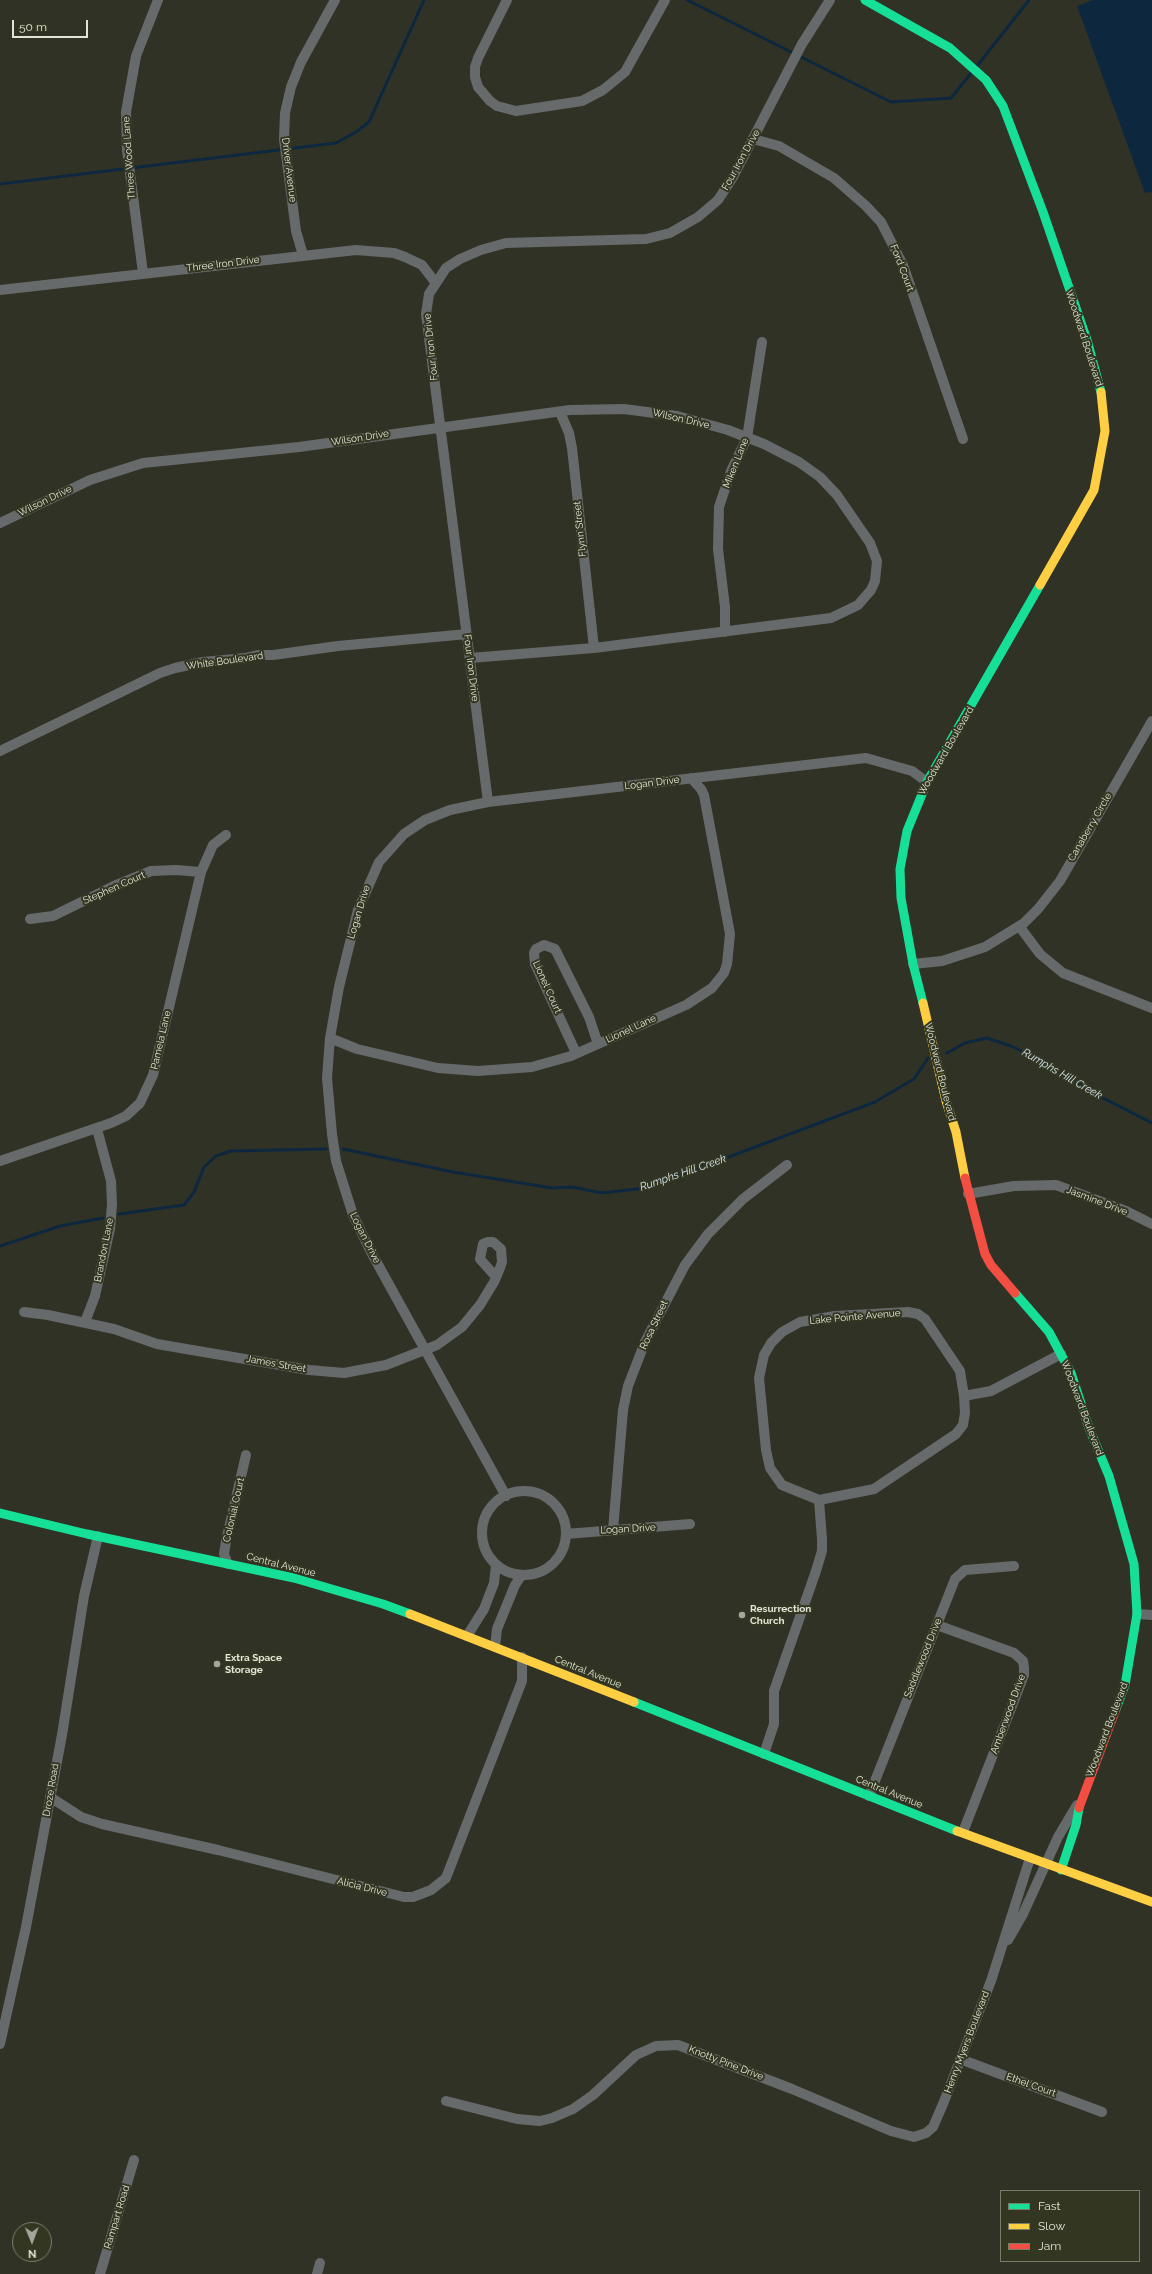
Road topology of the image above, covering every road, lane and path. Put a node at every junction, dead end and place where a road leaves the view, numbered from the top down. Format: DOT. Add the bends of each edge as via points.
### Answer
graph roads {
  1 [pos="158,0"];
  2 [pos="335,0"];
  3 [pos="507,0"];
  4 [pos="665,0"];
  5 [pos="830,0"];
  6 [pos="865,0"];
  7 [pos="753,139"];
  8 [pos="303,255"];
  9 [pos="143,273"];
  10 [pos="435,282"];
  11 [pos="0,290"];
  12 [pos="762,342"];
  13 [pos="560,412"];
  14 [pos="440,426"];
  15 [pos="747,438"];
  16 [pos="963,439"];
  17 [pos="0,523"];
  18 [pos="725,632"];
  19 [pos="467,634"];
  20 [pos="594,648"];
  21 [pos="470,658"];
  22 [pos="1152,721"];
  23 [pos="0,751"];
  24 [pos="691,778"];
  25 [pos="927,782"];
  26 [pos="488,802"];
  27 [pos="226,835"];
  28 [pos="201,872"];
  29 [pos="30,918"];
  30 [pos="1019,926"];
  31 [pos="913,964"];
  32 [pos="1152,1008"];
  33 [pos="330,1038"];
  34 [pos="598,1044"];
  35 [pos="576,1054"];
  36 [pos="97,1129"];
  37 [pos="0,1160"];
  38 [pos="787,1165"];
  39 [pos="968,1194"];
  40 [pos="1152,1224"];
  41 [pos="496,1277"];
  42 [pos="24,1312"];
  43 [pos="85,1322"];
  44 [pos="424,1350"];
  45 [pos="1061,1354"];
  46 [pos="964,1396"];
  47 [pos="246,1455"];
  48 [pos="506,1496"];
  49 [pos="819,1500"];
  50 [pos="0,1513"];
  51 [pos="690,1524"];
  52 [pos="613,1530"];
  53 [pos="566,1534"];
  54 [pos="98,1536"];
  55 [pos="228,1564"];
  56 [pos="496,1565"];
  57 [pos="1014,1566"];
  58 [pos="522,1575"];
  59 [pos="1137,1614"];
  60 [pos="1152,1615"];
  61 [pos="937,1625"];
  62 [pos="468,1636"];
  63 [pos="495,1647"];
  64 [pos="522,1657"];
  65 [pos="764,1754"];
  66 [pos="869,1796"];
  67 [pos="50,1797"];
  68 [pos="1080,1800"];
  69 [pos="963,1832"];
  70 [pos="1030,1858"];
  71 [pos="1046,1864"];
  72 [pos="1061,1870"];
  73 [pos="1152,1902"];
  74 [pos="1003,1948"];
  75 [pos="0,2044"];
  76 [pos="960,2059"];
  77 [pos="446,2101"];
  78 [pos="1102,2112"];
  79 [pos="926,2133"];
  80 [pos="134,2160"];
  81 [pos="320,2263"];
  82 [pos="100,2274"];
  83 [pos="317,2274"];
  1 -- 9 [label="street, Three Wood Lane" via="136,56 126,112 126,150"];
  2 -- 8 [label="street, Driver Avenue" via="301,62 291,87 286,113 284,140 296,231"];
  3 -- 4 [label="street" via="478,58 475,77 478,87 490,101 497,106 516,111 582,102 609,86 625,72"];
  5 -- 7 [label="street, Four Iron Drive" via="802,44"];
  6 -- 25 [label="street, Woodward Boulevard" via="950,48 986,80 1003,106 1087,340 1100,386 1104,415 1101,460 1094,490"];
  7 -- 10 [label="street, Four Iron Drive" via="718,200 698,217 670,233 646,239 619,241 506,243 460,259 446,268"];
  7 -- 16 [label="street, Ford Court" via="779,146 834,178 880,222 901,259"];
  8 -- 9 [label="street, Three Iron Drive"];
  8 -- 10 [label="street, Three Iron Drive" via="356,250 394,253 422,266"];
  9 -- 11 [label="street, Three Iron Drive"];
  10 -- 14 [label="street, Four Iron Drive" via="429,294 426,314"];
  12 -- 15 [label="street, Miken Lane"];
  13 -- 14 [label="street, Wilson Drive"];
  13 -- 15 [label="street, Wilson Drive" via="597,409 651,411 685,418"];
  13 -- 20 [label="street, Flynn Street" via="572,448"];
  14 -- 17 [label="street, Wilson Drive" via="299,446 143,463 90,480"];
  14 -- 19 [label="street, Four Iron Drive"];
  15 -- 18 [label="street, Miken Lane" via="731,471 719,507 718,549 725,607"];
  15 -- 18 [label="street, Wilson Drive" via="799,462 820,477 837,495 874,552 877,562 875,581 858,605 840,615 796,624"];
  18 -- 20 [label="street, Wilson Drive"];
  19 -- 21 [label="street, Four Iron Drive"];
  19 -- 23 [label="street, White Boulevard" via="258,655 175,668"];
  20 -- 21 [label="street, Wilson Drive"];
  21 -- 26 [label="street, Four Iron Drive"];
  22 -- 30 [label="street, Canaberry Circle" via="1060,881 1038,909"];
  24 -- 25 [label="street, Logan Drive" via="866,758 912,770"];
  24 -- 26 [label="street, Logan Drive"];
  24 -- 34 [label="street, Lionel Lane" via="704,795 729,924 730,949 724,973 712,988 695,999"];
  25 -- 31 [label="street, Woodward Boulevard" via="907,831 900,869 901,898"];
  26 -- 33 [label="street, Logan Drive" via="450,810 425,820 404,834 379,862 358,910 339,987"];
  27 -- 28 [label="street, Pamela Lane" via="212,845"];
  28 -- 29 [label="street, Stephen Court" via="151,871 53,916"];
  28 -- 36 [label="street, Pamela Lane" via="149,1085 140,1104 134,1110"];
  30 -- 31 [label="street, Canaberry Circle" via="991,944 968,954 925,964"];
  30 -- 32 [label="street" via="1040,954 1063,973"];
  31 -- 39 [label="street, Woodward Boulevard" via="946,1101 956,1132"];
  33 -- 35 [label="street, Lionel Lane" via="344,1045 376,1054 452,1070 532,1067"];
  33 -- 44 [label="street, Logan Drive" via="327,1078 330,1114 336,1161 352,1215"];
  34 -- 35 [label="street, Lionel Lane"];
  34 -- 35 [label="street, Lionel Court" via="589,1017 555,949 544,944 534,953 535,964"];
  36 -- 37 [label="street, Pamela Lane"];
  36 -- 43 [label="street, Brandon Lane" via="111,1181 112,1204 110,1229 95,1296"];
  38 -- 52 [label="street, Rosa Street" via="743,1199 708,1234 685,1265 657,1316 628,1386 623,1410"];
  39 -- 40 [label="street, Jasmine Drive" via="1014,1186 1056,1186"];
  39 -- 45 [label="street, Woodward Boulevard" via="983,1247 991,1265 1049,1332"];
  41 -- 44 [label="street, James Street" via="475,1313 462,1327 450,1337"];
  42 -- 43 [label="street, James Street"];
  43 -- 44 [label="street, James Street" via="158,1344 322,1372 344,1373 386,1366"];
  44 -- 48 [label="street, Logan Drive"];
  45 -- 46 [label="street" via="991,1391"];
  45 -- 59 [label="street, Woodward Boulevard" via="1077,1387 1127,1534 1134,1564"];
  46 -- 49 [label="street, Lake Pointe Avenue" via="963,1425 956,1434 874,1489"];
  46 -- 49 [label="street, Lake Pointe Avenue" via="964,1385 957,1364 925,1319 918,1314 908,1312 816,1319 800,1322 782,1332 764,1355 759,1378 766,1450 774,1476 782,1485"];
  47 -- 55 [label="street, Colonial Court" via="226,1541 224,1554"];
  48 -- 53 [label="street" via="522,1492 544,1497 560,1512"];
  48 -- 56 [label="street" via="492,1506 483,1525 484,1547"];
  49 -- 65 [label="street" via="822,1551 774,1691 774,1724"];
  50 -- 54 [label="street, Central Avenue"];
  51 -- 52 [label="street, Logan Drive"];
  52 -- 53 [label="street, Logan Drive"];
  53 -- 58 [label="street" via="561,1552 549,1567 541,1572"];
  54 -- 55 [label="street, Central Avenue"];
  54 -- 67 [label="street, Droze Road" via="84,1596"];
  55 -- 62 [label="street, Central Avenue" via="360,1596"];
  56 -- 58 [label="street"];
  56 -- 62 [label="street" via="494,1583 484,1609"];
  57 -- 61 [label="street, Saddlewood Drive" via="965,1570 959,1573"];
  58 -- 63 [label="street" via="515,1585 497,1629"];
  59 -- 60 [label="street"];
  59 -- 68 [label="street, Woodward Boulevard" via="1125,1685"];
  61 -- 66 [label="street, Saddlewood Drive"];
  61 -- 69 [label="street, Amberwood Drive" via="1014,1653 1023,1661 1024,1668 1024,1675"];
  62 -- 63 [label="street, Central Avenue"];
  63 -- 64 [label="street, Central Avenue"];
  64 -- 65 [label="street, Central Avenue"];
  64 -- 67 [label="street, Alicia Drive" via="522,1681 446,1878 431,1890 413,1897 404,1897 102,1824 81,1817"];
  65 -- 66 [label="street, Central Avenue"];
  66 -- 69 [label="street, Central Avenue"];
  67 -- 75 [label="street, Droze Road" via="26,1927"];
  68 -- 71 [label="street, Woodward Boulevard" via="1058,1837"];
  68 -- 72 [label="street, Woodward Boulevard" via="1076,1825"];
  69 -- 70 [label="street, Central Avenue"];
  70 -- 71 [label="street, Central Avenue"];
  70 -- 74 [label="street, Henry Myers Boulevard"];
  71 -- 72 [label="street, Central Avenue"];
  71 -- 74 [label="street, Henry Myers Boulevard" via="1015,1931"];
  72 -- 73 [label="street, Central Avenue"];
  74 -- 76 [label="street, Henry Myers Boulevard"];
  76 -- 78 [label="street, Ethel Court"];
  76 -- 79 [label="street, Henry Myers Boulevard" via="933,2127"];
  77 -- 79 [label="street, Knotty Pine Drive" via="517,2119 540,2121 573,2109 593,2095 636,2055 656,2046 678,2046 792,2089 891,2131 914,2137"];
  80 -- 82 [label="street, Rampart Road"];
  81 -- 83 [label="street"];
}
